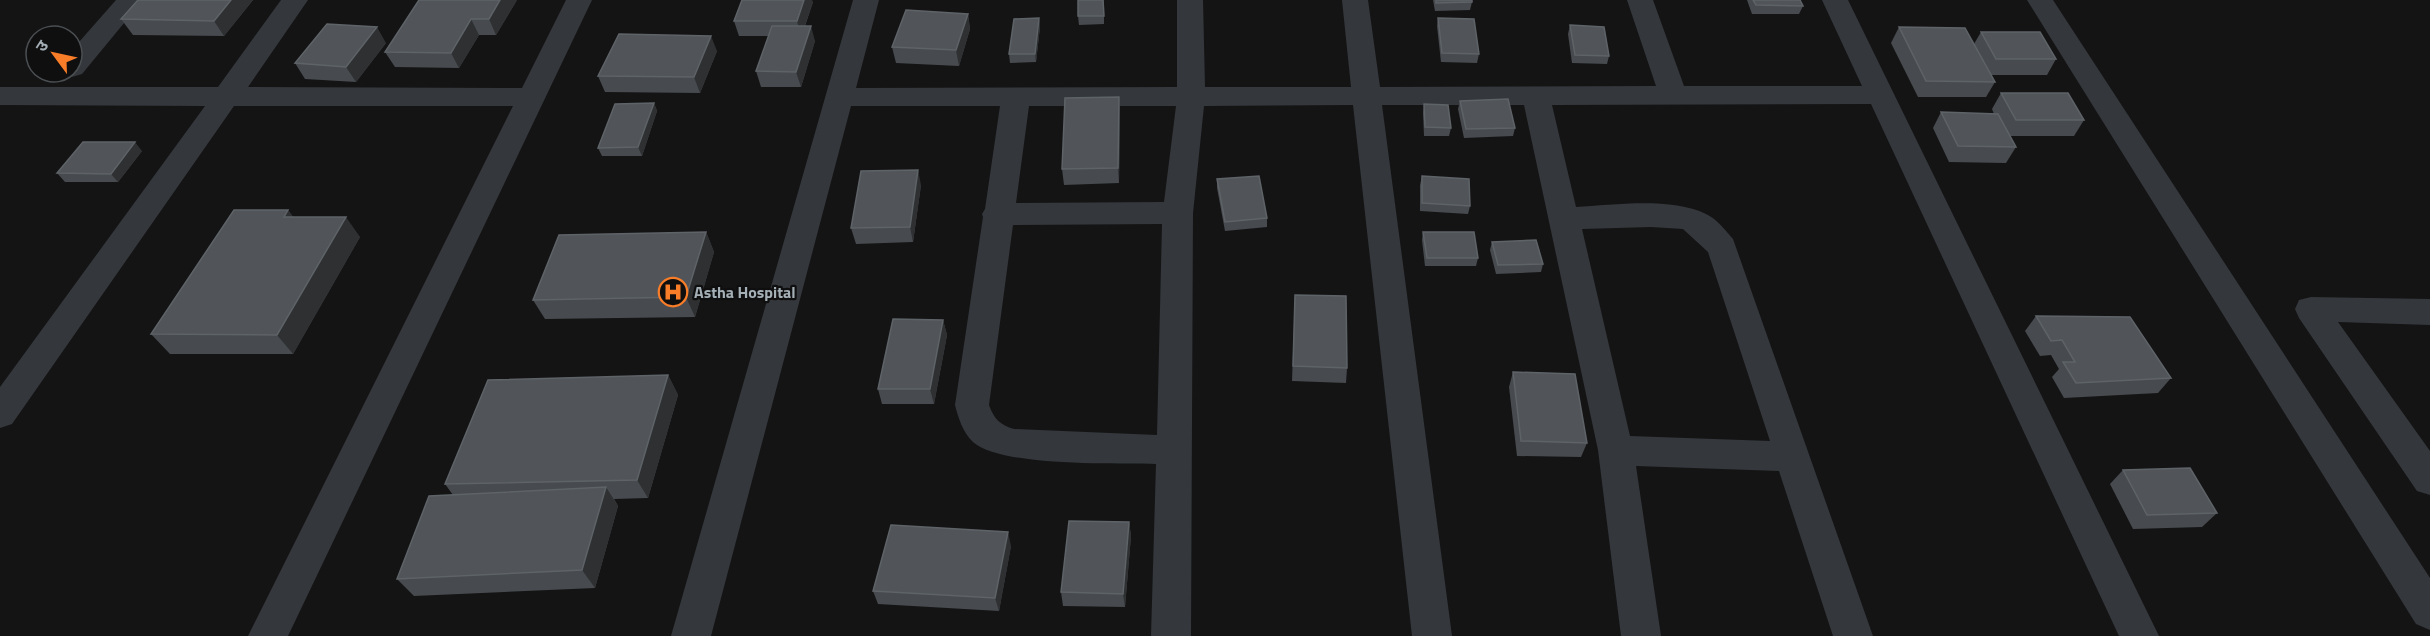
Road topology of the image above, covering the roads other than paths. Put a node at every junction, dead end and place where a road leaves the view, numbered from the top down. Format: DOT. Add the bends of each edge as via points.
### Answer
graph roads {
  1 [pos="130,0"];
  2 [pos="295,0"];
  3 [pos="579,0"];
  4 [pos="866,0"];
  5 [pos="1190,0"];
  6 [pos="1355,0"];
  7 [pos="1640,0"];
  8 [pos="1835,0"];
  9 [pos="2040,0"];
  10 [pos="84,54"];
  11 [pos="58,84"];
  12 [pos="1673,95"];
  13 [pos="1880,95"];
  14 [pos="0,96"];
  15 [pos="48,96"];
  16 [pos="1016,96"];
  17 [pos="1191,96"];
  18 [pos="1366,96"];
  19 [pos="1536,96"];
  20 [pos="226,97"];
  21 [pos="532,97"];
  22 [pos="840,97"];
  23 [pos="1178,213"];
  24 [pos="997,214"];
  25 [pos="1562,218"];
  26 [pos="2430,312"];
  27 [pos="0,414"];
  28 [pos="1174,450"];
  29 [pos="1616,450"];
  30 [pos="1793,457"];
  31 [pos="2430,480"];
  32 [pos="2430,612"];
  33 [pos="268,636"];
  34 [pos="691,636"];
  35 [pos="1171,636"];
  36 [pos="1432,636"];
  37 [pos="1641,636"];
  38 [pos="1853,636"];
  39 [pos="2139,636"];
  1 -- 10 [label="street"];
  2 -- 20 [label="street"];
  3 -- 21 [label="street"];
  4 -- 22 [label="street"];
  5 -- 17 [label="street"];
  6 -- 18 [label="street"];
  7 -- 12 [label="street"];
  8 -- 13 [label="street"];
  9 -- 32 [label="street"];
  11 -- 15 [label="street"];
  12 -- 13 [label="street"];
  12 -- 19 [label="street"];
  13 -- 39 [label="street"];
  14 -- 15 [label="street"];
  15 -- 20 [label="street"];
  16 -- 17 [label="street"];
  16 -- 22 [label="street"];
  16 -- 24 [label="street"];
  17 -- 18 [label="street"];
  17 -- 23 [label="street"];
  18 -- 19 [label="street"];
  18 -- 36 [label="street"];
  19 -- 25 [label="street"];
  20 -- 21 [label="street"];
  20 -- 27 [label="street"];
  21 -- 33 [label="street"];
  22 -- 34 [label="street"];
  23 -- 24 [label="street"];
  23 -- 28 [label="street"];
  24 -- 28 [label="street" via="972,405 977,423 990,437 1014,444"];
  25 -- 29 [label="street"];
  25 -- 30 [label="street" via="1675,216 1694,221 1709,232 1722,247"];
  26 -- 31 [label="street" via="2311,309"];
  28 -- 35 [label="street"];
  29 -- 30 [label="street"];
  29 -- 37 [label="street"];
  30 -- 38 [label="street"];
}
